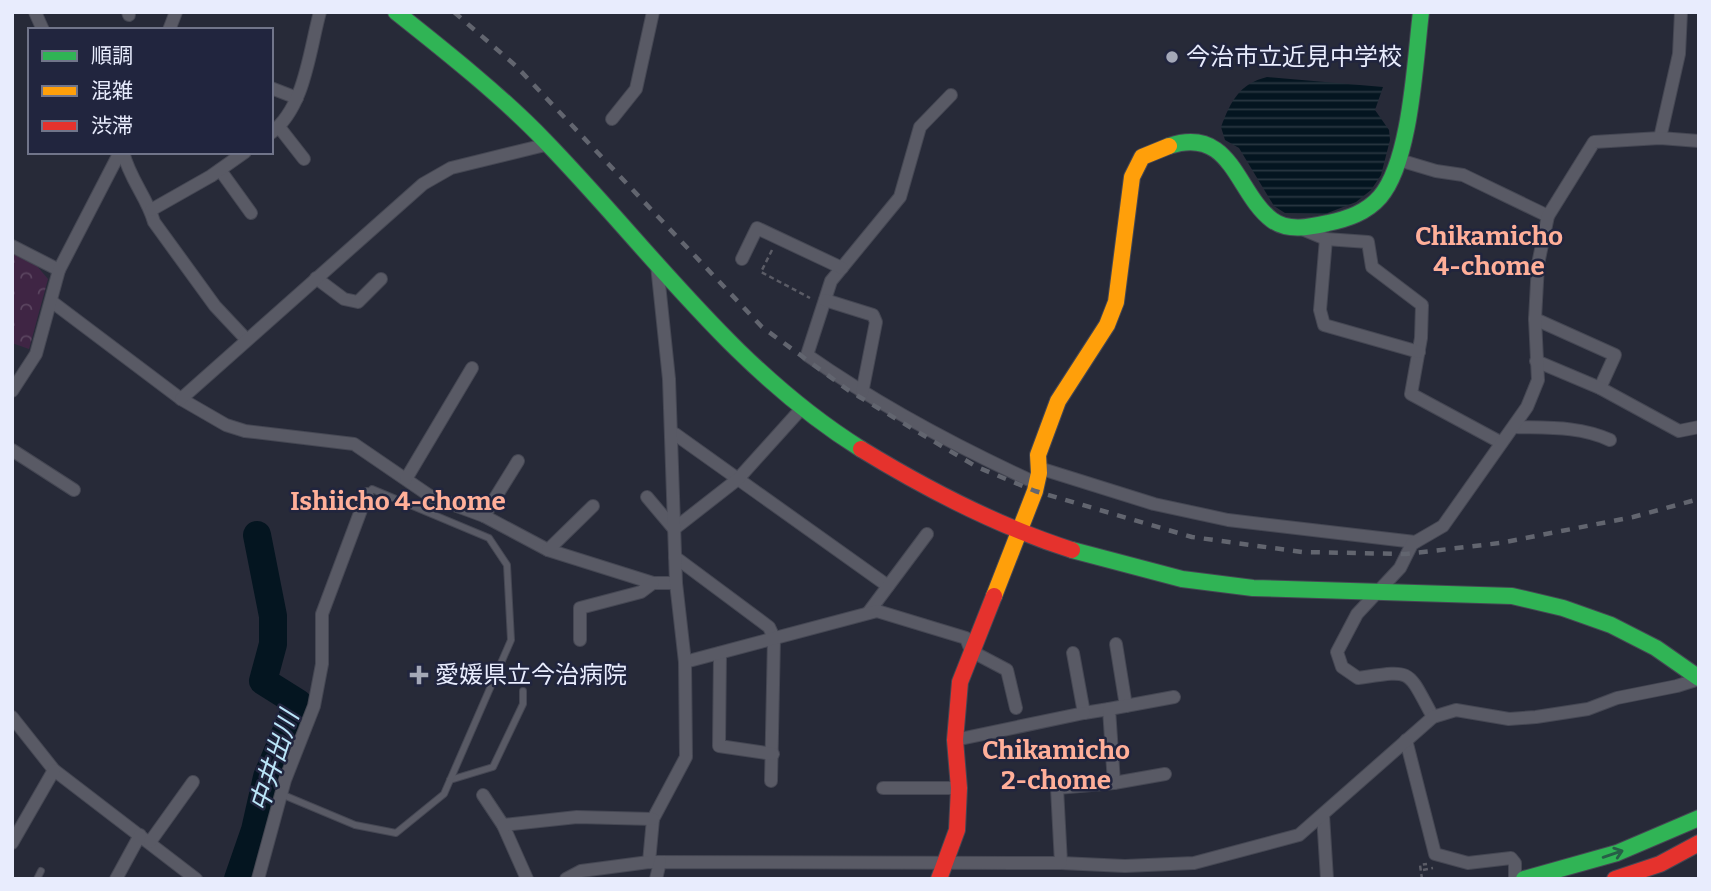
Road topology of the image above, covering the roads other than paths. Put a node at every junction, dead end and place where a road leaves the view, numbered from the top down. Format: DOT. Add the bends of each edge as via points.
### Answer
graph roads {
  1 [pos="35,12"];
  2 [pos="320,12"];
  3 [pos="396,12"];
  4 [pos="653,12"];
  5 [pos="1421,12"];
  6 [pos="1681,12"];
  7 [pos="42,28"];
  8 [pos="273,89"];
  9 [pos="951,95"];
  10 [pos="297,98"];
  11 [pos="612,119"];
  12 [pos="275,130"];
  13 [pos="1660,138"];
  14 [pos="1699,141"];
  15 [pos="549,144"];
  16 [pos="120,154"];
  17 [pos="122,154"];
  18 [pos="242,154"];
  19 [pos="304,159"];
  20 [pos="1399,160"];
  21 [pos="220,170"];
  22 [pos="151,210"];
  23 [pos="251,212"];
  24 [pos="1548,216"];
  25 [pos="1302,229"];
  26 [pos="1326,239"];
  27 [pos="12,246"];
  28 [pos="742,259"];
  29 [pos="657,265"];
  30 [pos="842,268"];
  31 [pos="59,270"];
  32 [pos="316,278"];
  33 [pos="381,279"];
  34 [pos="51,301"];
  35 [pos="824,302"];
  36 [pos="1535,319"];
  37 [pos="246,339"];
  38 [pos="1419,352"];
  39 [pos="1536,361"];
  40 [pos="472,368"];
  41 [pos="1600,388"];
  42 [pos="12,391"];
  43 [pos="862,393"];
  44 [pos="181,399"];
  45 [pos="802,408"];
  46 [pos="1514,427"];
  47 [pos="1699,427"];
  48 [pos="675,433"];
  49 [pos="1610,440"];
  50 [pos="1500,442"];
  51 [pos="12,450"];
  52 [pos="518,461"];
  53 [pos="1038,475"];
  54 [pos="406,479"];
  55 [pos="738,479"];
  56 [pos="74,489"];
  57 [pos="367,494"];
  58 [pos="647,497"];
  59 [pos="593,506"];
  60 [pos="484,516"];
  61 [pos="674,529"];
  62 [pos="1018,532"];
  63 [pos="927,534"];
  64 [pos="1415,542"];
  65 [pos="548,550"];
  66 [pos="675,557"];
  67 [pos="653,583"];
  68 [pos="676,583"];
  69 [pos="888,586"];
  70 [pos="1377,591"];
  71 [pos="868,613"];
  72 [pos="774,638"];
  73 [pos="580,640"];
  74 [pos="1116,644"];
  75 [pos="971,651"];
  76 [pos="720,653"];
  77 [pos="1073,653"];
  78 [pos="685,662"];
  79 [pos="1699,678"];
  80 [pos="523,691"];
  81 [pos="1174,697"];
  82 [pos="1126,706"];
  83 [pos="1016,708"];
  84 [pos="1109,709"];
  85 [pos="1084,713"];
  86 [pos="1433,717"];
  87 [pos="12,718"];
  88 [pos="955,740"];
  89 [pos="1406,740"];
  90 [pos="773,754"];
  91 [pos="54,770"];
  92 [pos="1165,774"];
  93 [pos="771,780"];
  94 [pos="450,781"];
  95 [pos="192,782"];
  96 [pos="1114,783"];
  97 [pos="883,788"];
  98 [pos="959,788"];
  99 [pos="281,794"];
  100 [pos="483,795"];
  101 [pos="1323,815"];
  102 [pos="1699,818"];
  103 [pos="653,819"];
  104 [pos="503,825"];
  105 [pos="145,839"];
  106 [pos="12,843"];
  107 [pos="1699,844"];
  108 [pos="654,862"];
  109 [pos="1061,863"];
  110 [pos="41,872"];
  111 [pos="942,872"];
  112 [pos="1579,872"];
  113 [pos="37,879"];
  114 [pos="116,879"];
  115 [pos="196,879"];
  116 [pos="258,879"];
  117 [pos="527,879"];
  118 [pos="566,879"];
  119 [pos="656,879"];
  120 [pos="1328,879"];
  121 [pos="1515,879"];
  122 [pos="1524,879"];
  123 [pos="1615,879"];
  1 -- 7 [label="street"];
  2 -- 10 [label="street"];
  3 -- 15 [label="main road"];
  4 -- 11 [label="street" via="636,89"];
  5 -- 20 [label="main road"];
  6 -- 13 [label="street" via="1679,54"];
  8 -- 10 [label="street"];
  9 -- 30 [label="street" via="920,127 900,197"];
  10 -- 12 [label="street" via="287,119"];
  12 -- 19 [label="street"];
  13 -- 14 [label="street"];
  13 -- 24 [label="street" via="1594,142"];
  15 -- 29 [label="main road"];
  15 -- 32 [label="street" via="451,168 423,184"];
  16 -- 31 [label="street"];
  17 -- 22 [label="street"];
  18 -- 21 [label="street"];
  20 -- 24 [label="street" via="1463,175"];
  20 -- 25 [label="main road" via="1386,189 1371,206 1351,218"];
  21 -- 22 [label="street"];
  21 -- 23 [label="street"];
  22 -- 37 [label="street" via="154,222 215,306"];
  24 -- 36 [label="street" via="1538,264"];
  25 -- 26 [label="street"];
  25 -- 53 [label="main road" via="1277,223 1261,210 1238,171 1210,147 1178,141 1142,157 1132,177 1116,302 1107,325 1058,401 1038,455"];
  26 -- 38 [label="street" via="1368,242 1371,267 1422,305"];
  26 -- 38 [label="street" via="1320,310 1324,325"];
  27 -- 31 [label="street"];
  28 -- 30 [label="street" via="757,228"];
  29 -- 45 [label="main road" via="738,351"];
  29 -- 61 [label="street" via="668,379"];
  30 -- 35 [label="street" via="831,281"];
  31 -- 34 [label="street"];
  32 -- 33 [label="street" via="344,299 358,302"];
  32 -- 37 [label="street"];
  34 -- 42 [label="street" via="36,354"];
  34 -- 44 [label="street"];
  35 -- 43 [label="street" via="807,355"];
  35 -- 43 [label="street" via="873,315 876,322"];
  36 -- 39 [label="street"];
  36 -- 41 [label="street" via="1615,355"];
  37 -- 44 [label="street"];
  38 -- 50 [label="street" via="1411,394"];
  39 -- 41 [label="street"];
  39 -- 46 [label="street" via="1538,380"];
  40 -- 54 [label="street"];
  41 -- 47 [label="street" via="1679,430"];
  43 -- 53 [label="street" via="930,432"];
  44 -- 54 [label="street" via="245,431 354,444"];
  45 -- 55 [label="street"];
  45 -- 62 [label="main road" via="937,494"];
  46 -- 49 [label="street" via="1573,428"];
  46 -- 50 [label="street"];
  48 -- 55 [label="street"];
  50 -- 64 [label="street" via="1443,526"];
  51 -- 56 [label="street"];
  52 -- 60 [label="street"];
  53 -- 62 [label="main road"];
  53 -- 64 [label="street" via="1228,520"];
  54 -- 60 [label="street" via="430,496"];
  55 -- 61 [label="street"];
  55 -- 69 [label="street"];
  57 -- 94 [label="lane" via="372,489 489,538 507,565 511,640"];
  57 -- 99 [label="street" via="322,614 322,664 314,706"];
  58 -- 61 [label="street"];
  59 -- 65 [label="street"];
  60 -- 65 [label="street"];
  61 -- 66 [label="street"];
  62 -- 70 [label="main road" via="1174,578 1251,588"];
  62 -- 75 [label="main road"];
  63 -- 69 [label="street"];
  64 -- 70 [label="street" via="1400,568"];
  65 -- 67 [label="street"];
  66 -- 68 [label="street"];
  66 -- 72 [label="street" via="769,628"];
  67 -- 68 [label="street"];
  67 -- 73 [label="street" via="641,592 580,608"];
  68 -- 78 [label="street"];
  69 -- 71 [label="street"];
  70 -- 79 [label="main road" via="1512,596 1572,609 1651,644"];
  70 -- 86 [label="street" via="1357,614 1337,652 1342,667 1358,678 1400,671 1412,678"];
  71 -- 72 [label="street"];
  71 -- 75 [label="street" via="914,620 966,638"];
  72 -- 76 [label="street"];
  72 -- 90 [label="street"];
  74 -- 82 [label="street"];
  75 -- 83 [label="street" via="1007,670"];
  75 -- 88 [label="main road" via="960,682"];
  76 -- 78 [label="street"];
  76 -- 90 [label="street" via="719,746"];
  77 -- 85 [label="street"];
  78 -- 103 [label="street" via="686,757"];
  79 -- 86 [label="street" via="1588,709 1536,717 1509,719 1457,710"];
  80 -- 94 [label="lane" via="523,704 493,767"];
  81 -- 82 [label="street"];
  82 -- 84 [label="street"];
  84 -- 85 [label="street"];
  84 -- 96 [label="street"];
  85 -- 88 [label="street"];
  86 -- 89 [label="street"];
  87 -- 91 [label="street"];
  88 -- 98 [label="main road"];
  89 -- 101 [label="street"];
  89 -- 121 [label="street" via="1435,855 1468,863 1511,858"];
  90 -- 93 [label="street"];
  91 -- 105 [label="street"];
  91 -- 106 [label="street"];
  92 -- 96 [label="street"];
  94 -- 99 [label="lane" via="444,794 396,833 355,825"];
  95 -- 105 [label="street"];
  96 -- 109 [label="street" via="1057,788"];
  97 -- 98 [label="street"];
  98 -- 111 [label="main road" via="957,830"];
  99 -- 116 [label="street"];
  100 -- 104 [label="street"];
  101 -- 109 [label="street" via="1298,835 1194,863"];
  101 -- 120 [label="street"];
  112 -- 102 [label="main road, one-way"];
  103 -- 104 [label="street" via="577,817"];
  103 -- 108 [label="street"];
  104 -- 117 [label="street"];
  105 -- 114 [label="street"];
  105 -- 115 [label="street"];
  107 -- 123 [label="main road"];
  108 -- 111 [label="street"];
  108 -- 118 [label="street" via="581,871"];
  108 -- 119 [label="street"];
  109 -- 111 [label="street"];
  110 -- 113 [label="lane"];
  112 -- 122 [label="main road"];
}
